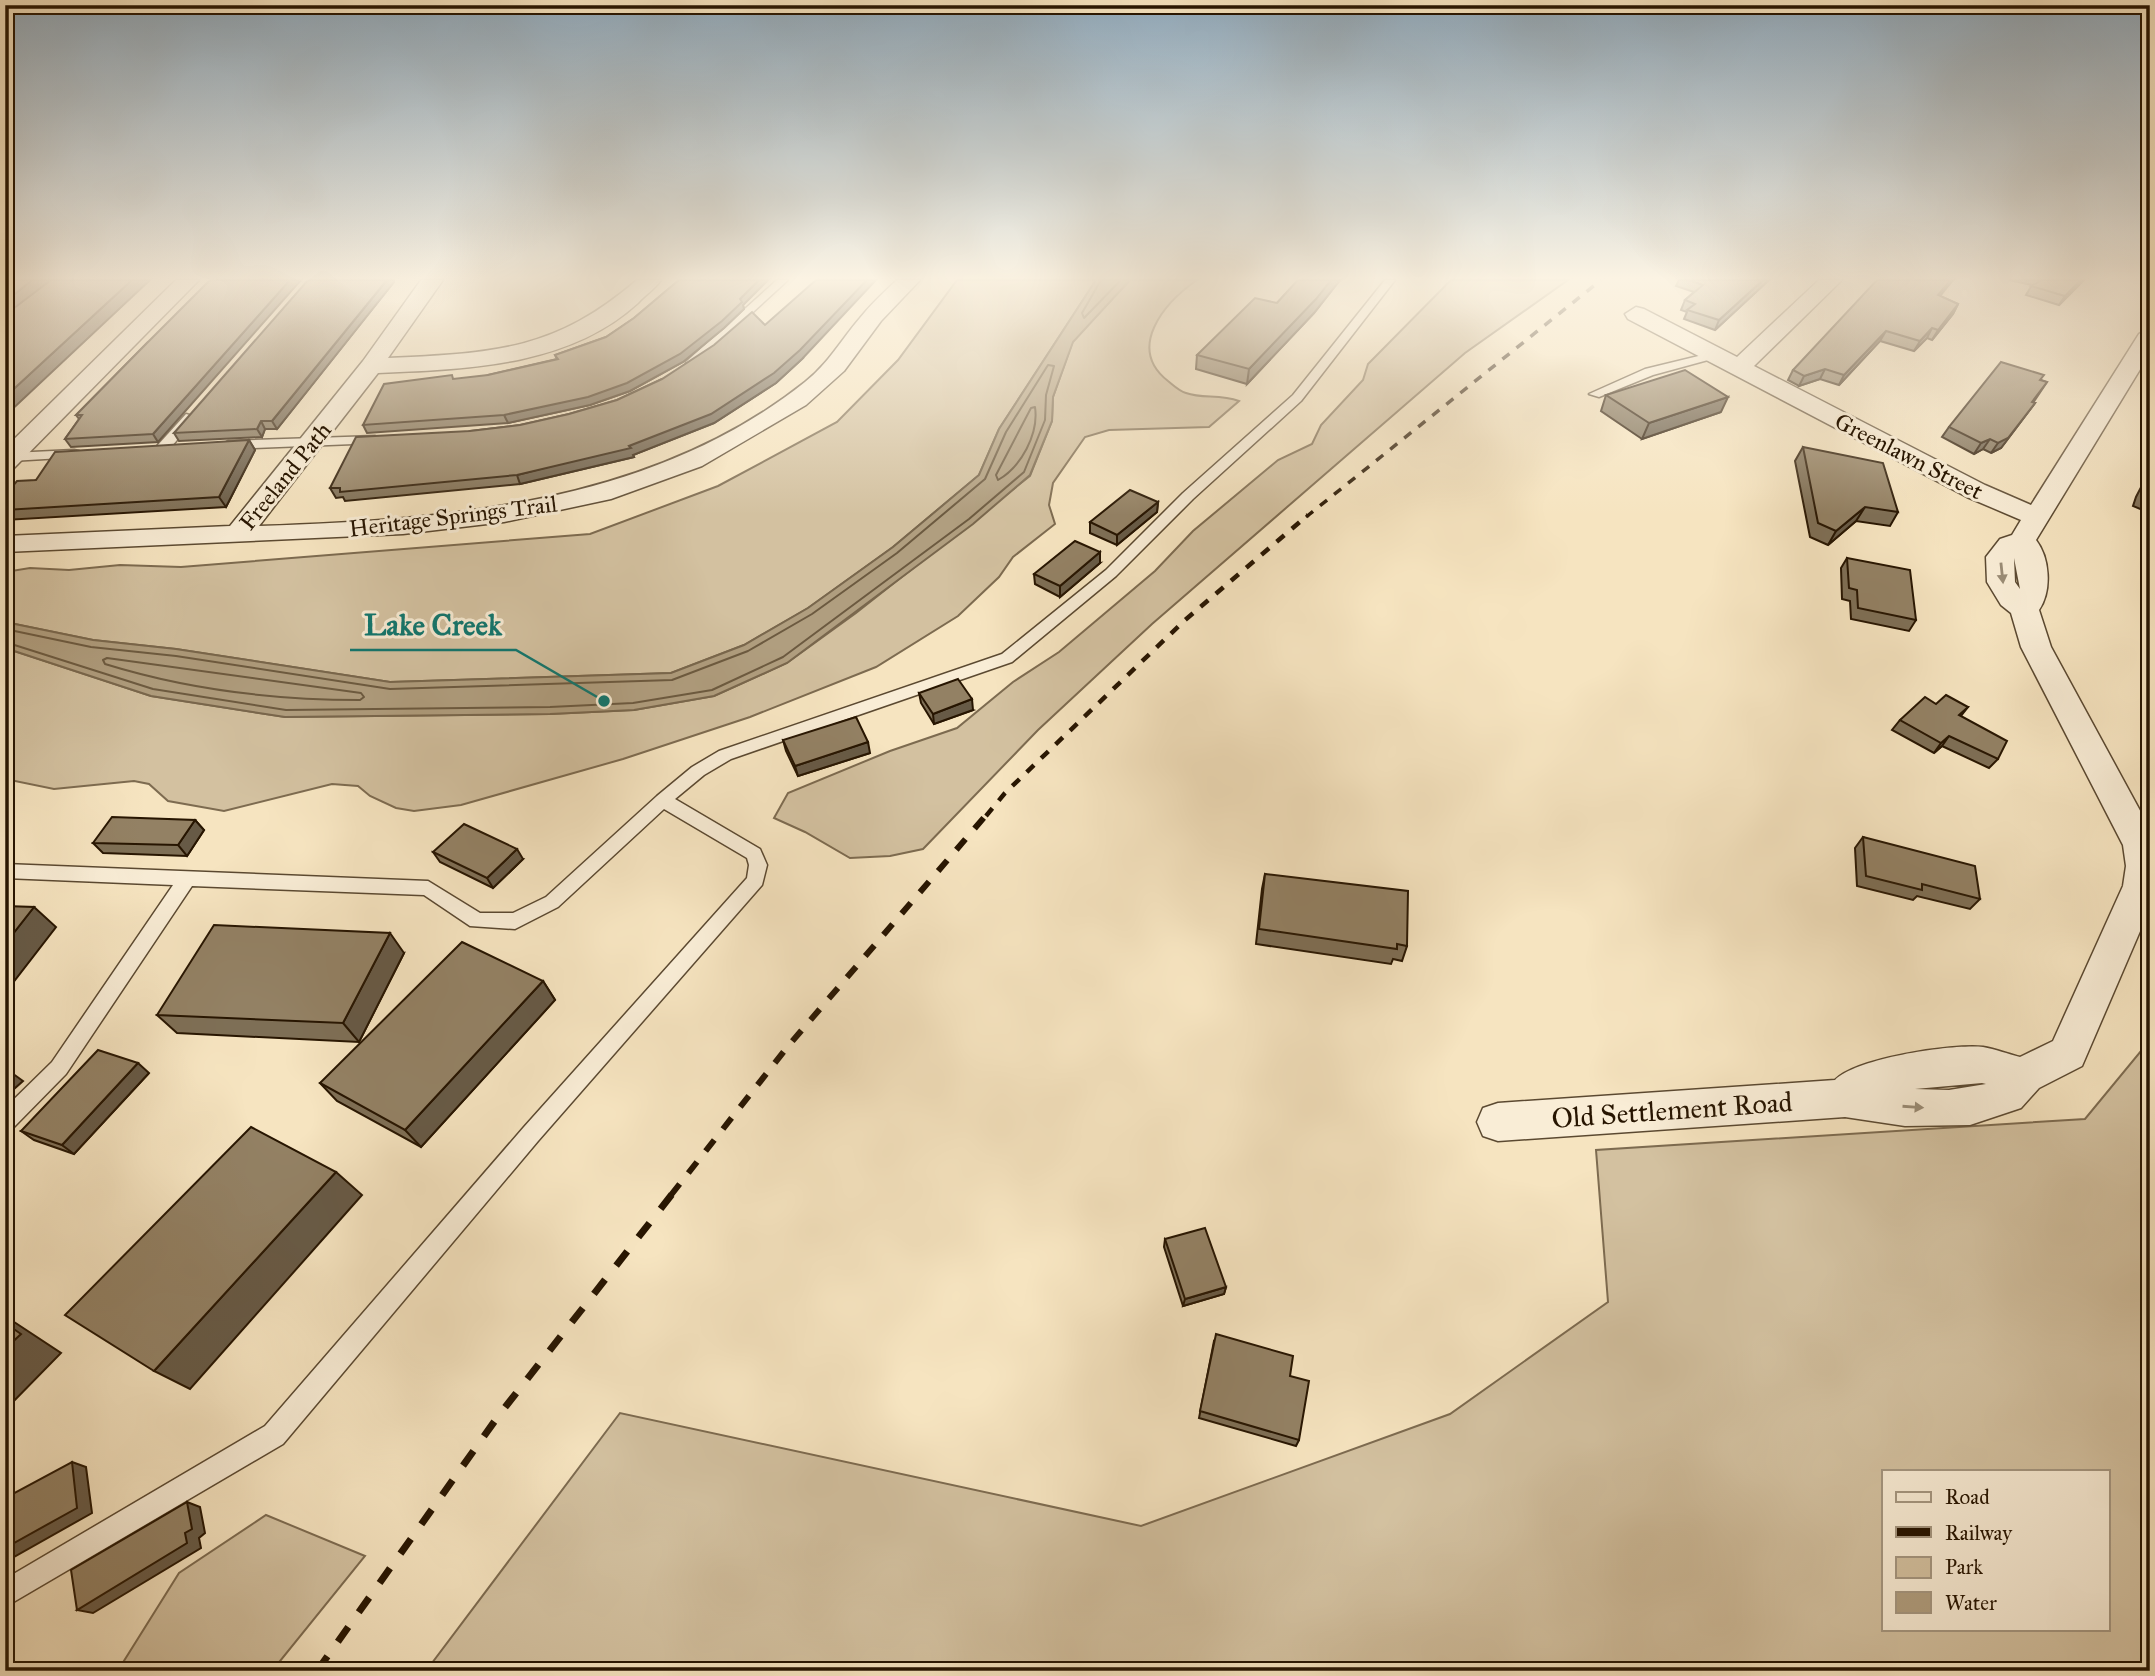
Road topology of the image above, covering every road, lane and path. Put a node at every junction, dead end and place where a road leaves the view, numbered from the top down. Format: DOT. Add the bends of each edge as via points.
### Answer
graph roads {
  1 [pos="109,358"];
  2 [pos="377,358"];
  3 [pos="477,358"];
  4 [pos="699,358"];
  5 [pos="841,358"];
  6 [pos="1328,358"];
  7 [pos="1702,358"];
  8 [pos="1722,358"];
  9 [pos="1749,358"];
  10 [pos="2135,358"];
  11 [pos="371,366"];
  12 [pos="1740,367"];
  13 [pos="676,373"];
  14 [pos="1595,394"];
  15 [pos="197,409"];
  16 [pos="390,439"];
  17 [pos="314,440"];
  18 [pos="218,446"];
  19 [pos="176,448"];
  20 [pos="162,449"];
  21 [pos="148,450"];
  22 [pos="93,453"];
  23 [pos="7,459"];
  24 [pos="2029,529"];
  25 [pos="237,536"];
  26 [pos="5,544"];
  27 [pos="663,800"];
  28 [pos="5,872"];
  29 [pos="186,880"];
  30 [pos="5,1122"];
  31 [pos="1498,1122"];
  32 [pos="5,1594"];
  1 -- 23 [label="street"];
  2 -- 11 [label="street, Freeland Path"];
  3 -- 11 [label="street"];
  4 -- 13 [label="lane"];
  5 -- 25 [label="street, Heritage Springs Trail" via="830,373 733,441 647,479 509,512 354,530"];
  6 -- 27 [label="lane" via="1297,398 1111,573 1007,657 725,755"];
  7 -- 14 [label="lane" via="1648,372"];
  8 -- 12 [label="street, Greenlawn Street"];
  9 -- 12 [label="street"];
  10 -- 24 [label="street"];
  11 -- 17 [label="street, Freeland Path"];
  12 -- 24 [label="street, Greenlawn Street" via="1976,491"];
  15 -- 20 [label="lane"];
  16 -- 17 [label="lane"];
  17 -- 18 [label="lane"];
  17 -- 25 [label="street, Freeland Path"];
  19 -- 20 [label="lane"];
  20 -- 21 [label="lane"];
  22 -- 23 [label="lane"];
  24 -- 31 [label="street, Old Settlement Road" via="2028,561 2036,588 2024,609 2036,647 2136,835 2144,866 2141,886 2068,1053 2022,1076 2009,1094 1945,1109 1872,1105 1845,1098"];
  25 -- 26 [label="street, Heritage Springs Trail" via="98,537"];
  27 -- 29 [label="lane" via="552,902 515,921 477,921 428,888"];
  27 -- 32 [label="lane" via="754,854 757,880 531,1133 274,1435"];
  28 -- 29 [label="lane"];
  29 -- 30 [label="lane" via="59,1068"];
}
